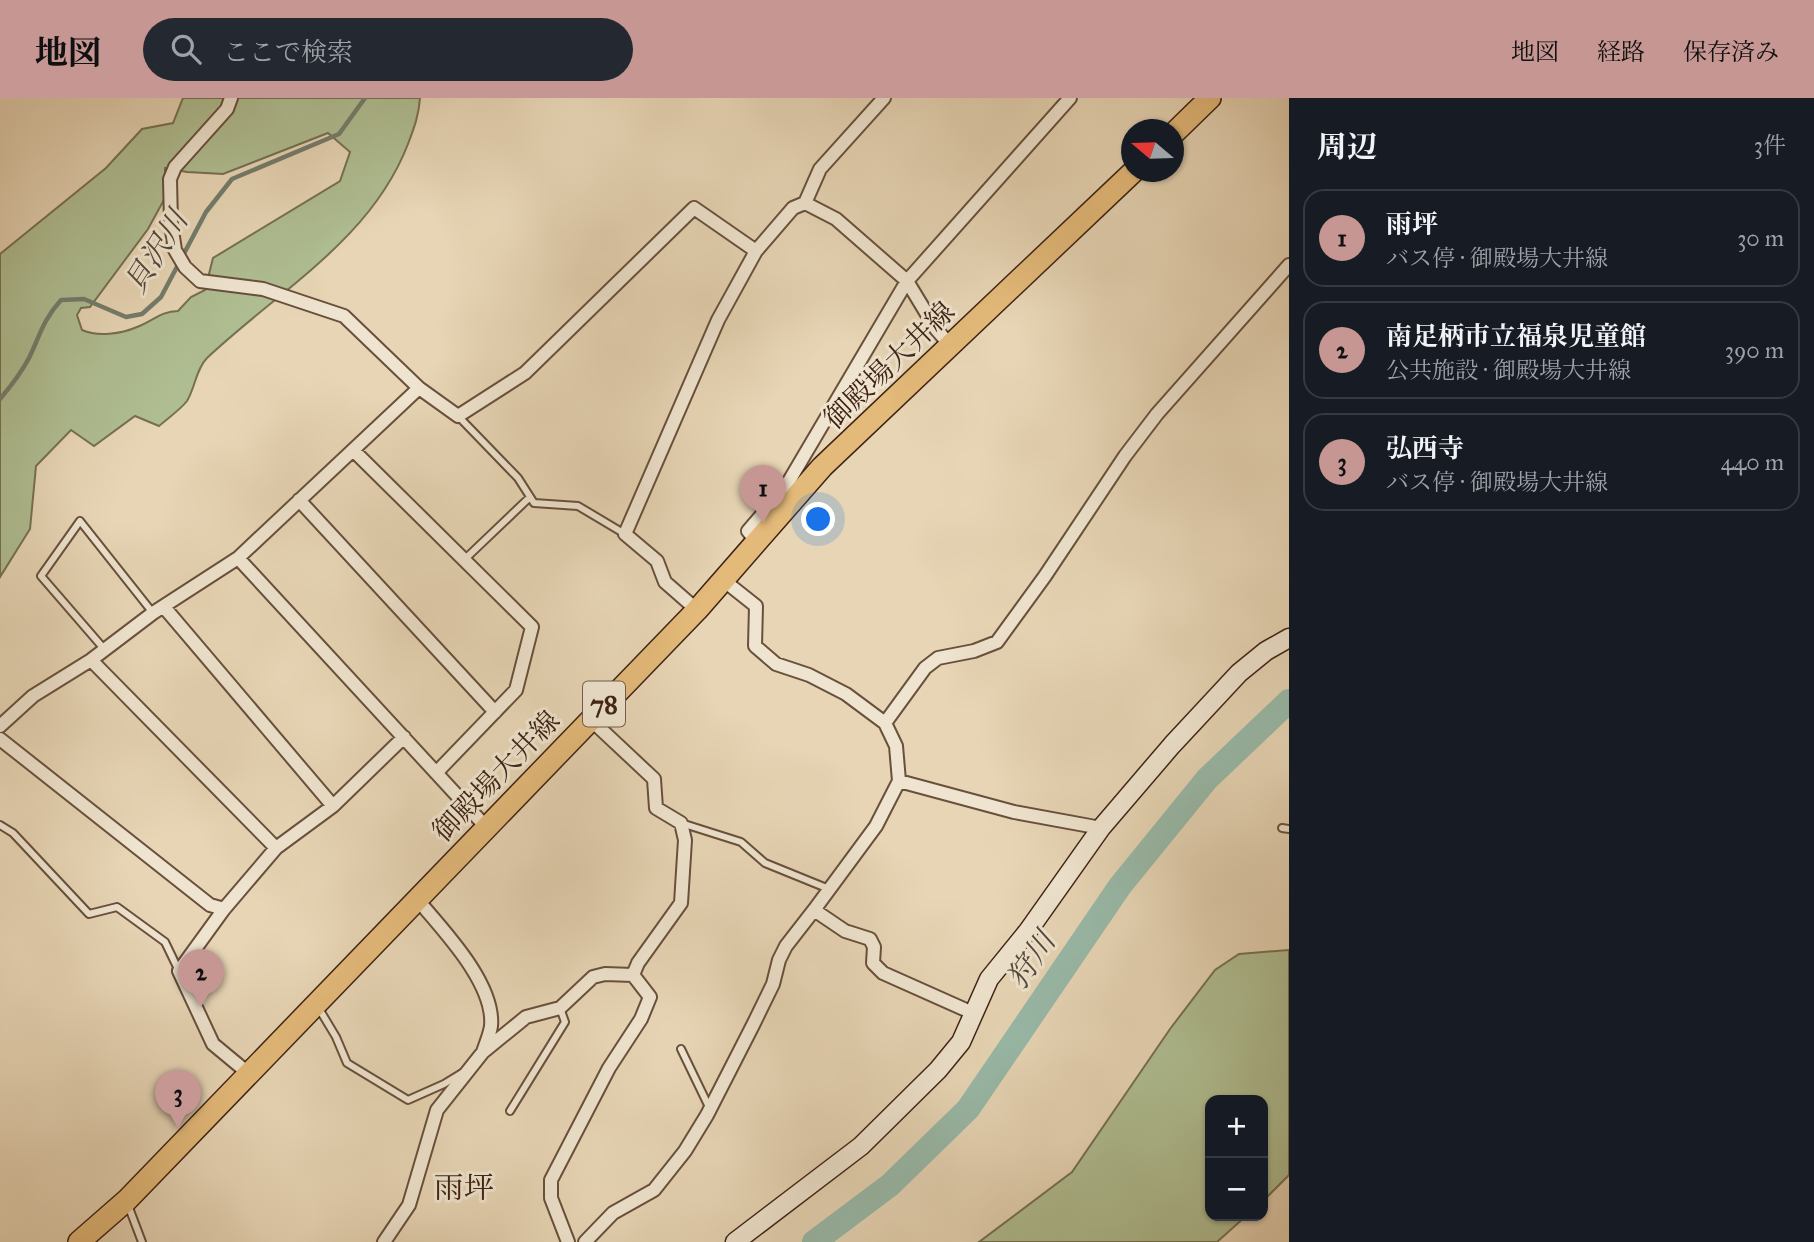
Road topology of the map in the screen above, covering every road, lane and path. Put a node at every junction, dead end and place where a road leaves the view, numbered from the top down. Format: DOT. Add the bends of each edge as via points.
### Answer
graph roads {
  1 [pos="231,98"];
  2 [pos="884,98"];
  3 [pos="1070,98"];
  4 [pos="1210,98"];
  5 [pos="1184,123"];
  6 [pos="1122,182"];
  7 [pos="805,203"];
  8 [pos="756,251"];
  9 [pos="1289,265"];
  10 [pos="907,281"];
  11 [pos="950,345"];
  12 [pos="419,388"];
  13 [pos="458,416"];
  14 [pos="353,450"];
  15 [pos="530,497"];
  16 [pos="299,500"];
  17 [pos="625,534"];
  18 [pos="756,541"];
  19 [pos="239,558"];
  20 [pos="464,561"];
  21 [pos="722,579"];
  22 [pos="158,610"];
  23 [pos="697,610"];
  24 [pos="1289,638"];
  25 [pos="105,650"];
  26 [pos="91,660"];
  27 [pos="495,712"];
  28 [pos="590,719"];
  29 [pos="885,723"];
  30 [pos="0,726"];
  31 [pos="404,737"];
  32 [pos="0,739"];
  33 [pos="436,773"];
  34 [pos="899,781"];
  35 [pos="333,806"];
  36 [pos="681,824"];
  37 [pos="0,825"];
  38 [pos="487,828"];
  39 [pos="1101,828"];
  40 [pos="276,848"];
  41 [pos="831,890"];
  42 [pos="416,898"];
  43 [pos="224,909"];
  44 [pos="814,910"];
  45 [pos="179,971"];
  46 [pos="633,975"];
  47 [pos="316,1002"];
  48 [pos="560,1008"];
  49 [pos="975,1014"];
  50 [pos="681,1049"];
  51 [pos="483,1052"];
  52 [pos="471,1068"];
  53 [pos="248,1073"];
  54 [pos="710,1109"];
  55 [pos="510,1111"];
  56 [pos="127,1200"];
  57 [pos="79,1242"];
  58 [pos="142,1242"];
  59 [pos="384,1242"];
  60 [pos="568,1242"];
  61 [pos="585,1242"];
  62 [pos="735,1242"];
  1 -- 12 [label="street" via="170,179 175,250 185,267 200,281 263,289 344,316"];
  2 -- 7 [label="street" via="820,169"];
  3 -- 10 [label="street"];
  4 -- 5 [label="main road"];
  6 -- 11 [label="main road, 御殿場大井線 / 78"];
  7 -- 8 [label="street" via="793,208"];
  7 -- 10 [label="street" via="836,219"];
  8 -- 13 [label="street" via="694,208 525,373"];
  8 -- 17 [label="street" via="718,320"];
  9 -- 29 [label="street" via="1157,414 997,642 938,658 925,668"];
  10 -- 11 [label="street"];
  10 -- 18 [label="street" via="785,488 748,531"];
  11 -- 18 [label="main road, 御殿場大井線 / 78" via="822,467"];
  12 -- 13 [label="street"];
  12 -- 14 [label="street"];
  13 -- 15 [label="lane" via="518,478"];
  14 -- 16 [label="street"];
  14 -- 20 [label="street"];
  15 -- 17 [label="lane" via="534,503 579,506"];
  15 -- 20 [label="lane"];
  16 -- 19 [label="street"];
  16 -- 27 [label="street"];
  17 -- 23 [label="street" via="657,561 665,582"];
  18 -- 21 [label="main road, 御殿場大井線 / 78"];
  19 -- 22 [label="street"];
  19 -- 31 [label="street"];
  20 -- 27 [label="street" via="532,627 516,690"];
  21 -- 23 [label="main road, 御殿場大井線 / 78"];
  21 -- 29 [label="street" via="756,606 755,646 776,664 846,694"];
  22 -- 25 [label="street"];
  22 -- 25 [label="lane" via="80,521 41,576"];
  22 -- 35 [label="street"];
  23 -- 28 [label="main road, 御殿場大井線 / 78"];
  24 -- 39 [label="street" via="1239,673"];
  25 -- 26 [label="street"];
  26 -- 30 [label="street" via="33,696"];
  26 -- 40 [label="street"];
  27 -- 33 [label="street"];
  28 -- 36 [label="street" via="653,779 656,808"];
  28 -- 38 [label="main road, 御殿場大井線 / 78"];
  29 -- 34 [label="street" via="897,746"];
  31 -- 33 [label="street"];
  31 -- 35 [label="street"];
  32 -- 43 [label="street" via="210,905"];
  33 -- 38 [label="street"];
  34 -- 39 [label="street"];
  34 -- 41 [label="street" via="876,826"];
  35 -- 40 [label="street"];
  36 -- 41 [label="lane" via="741,842 765,863"];
  36 -- 46 [label="street" via="685,840 681,903"];
  37 -- 45 [label="lane" via="89,914 117,907 165,942"];
  38 -- 42 [label="main road, 御殿場大井線 / 78"];
  39 -- 49 [label="street" via="989,979"];
  40 -- 43 [label="street"];
  41 -- 44 [label="street"];
  42 -- 47 [label="main road, 御殿場大井線 / 78"];
  42 -- 51 [label="street" via="488,997 491,1026"];
  43 -- 45 [label="street"];
  44 -- 49 [label="street" via="845,931 870,939 873,963 883,973"];
  44 -- 54 [label="street" via="786,946 773,984"];
  45 -- 53 [label="street" via="214,1044"];
  46 -- 48 [label="street" via="593,977"];
  46 -- 60 [label="street" via="650,997 551,1180 551,1198"];
  47 -- 52 [label="lane" via="347,1063 408,1100"];
  47 -- 53 [label="main road, 御殿場大井線 / 78"];
  48 -- 51 [label="street" via="526,1017"];
  48 -- 55 [label="lane" via="565,1022"];
  49 -- 62 [label="street" via="961,1042 938,1070 861,1146"];
  50 -- 54 [label="lane"];
  51 -- 52 [label="street"];
  52 -- 59 [label="street" via="437,1110 410,1205"];
  53 -- 56 [label="main road, 御殿場大井線 / 78"];
  54 -- 61 [label="street" via="654,1190 614,1213"];
  56 -- 57 [label="main road, 御殿場大井線 / 78"];
  56 -- 58 [label="lane"];
}
